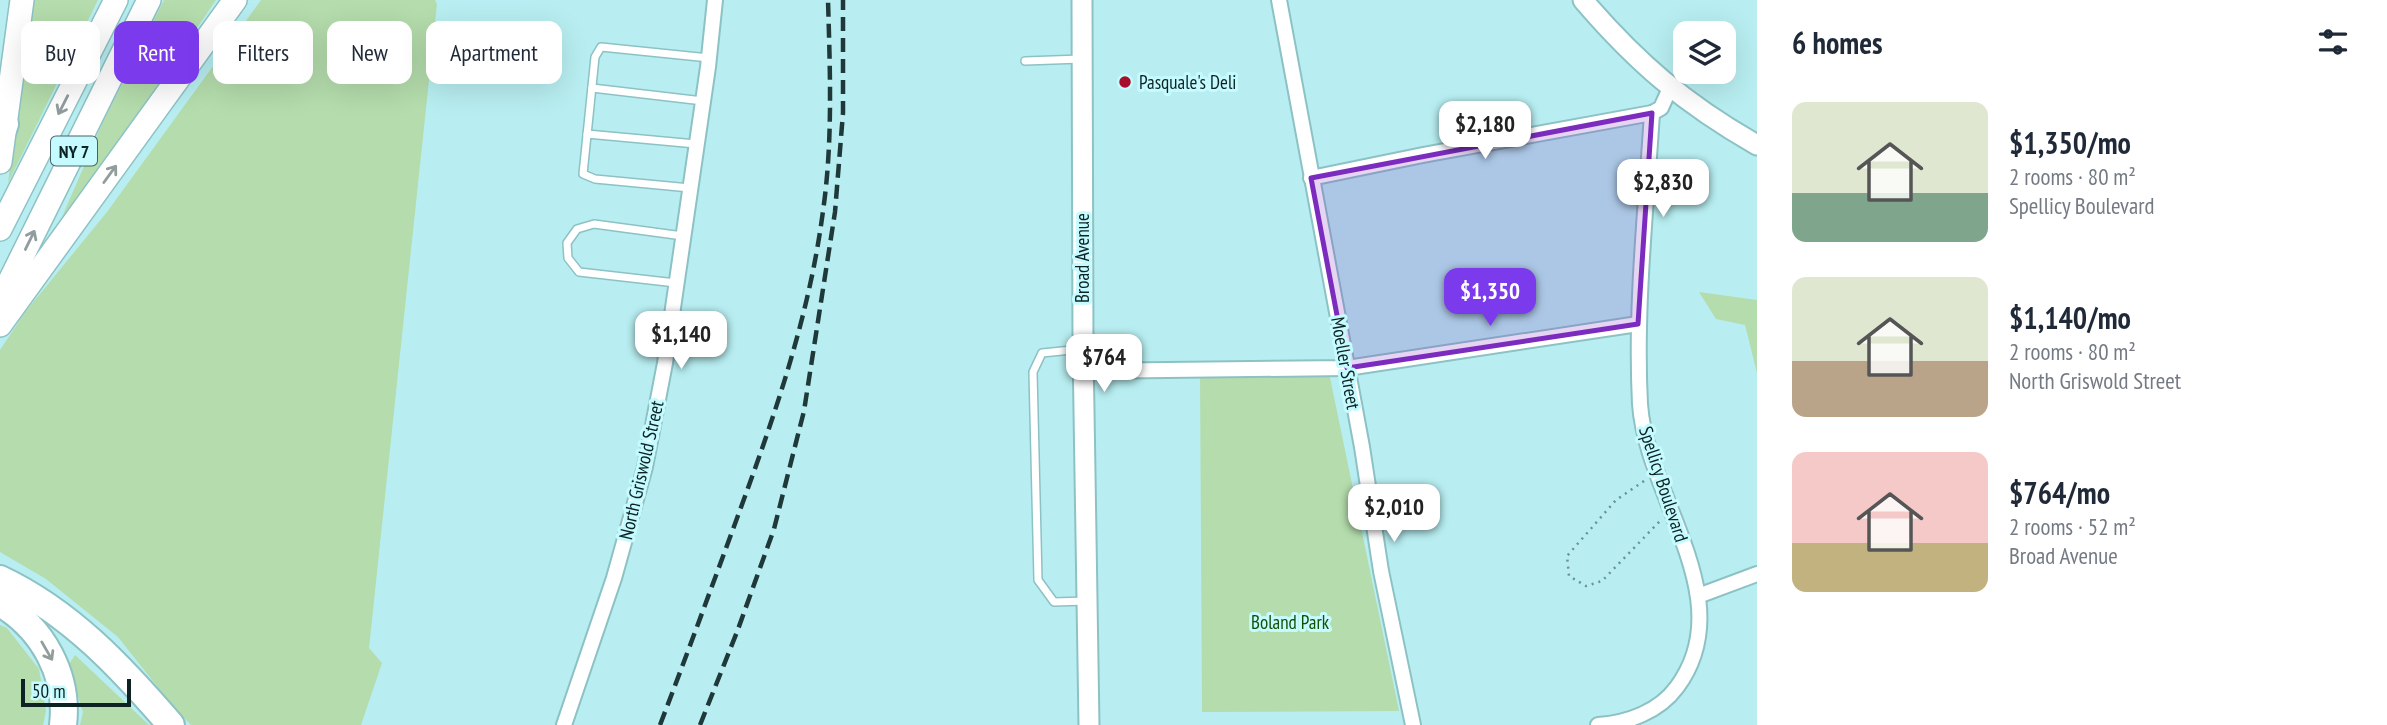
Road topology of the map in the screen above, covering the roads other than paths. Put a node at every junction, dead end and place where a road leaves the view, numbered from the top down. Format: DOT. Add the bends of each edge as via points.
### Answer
graph roads {
  1 [pos="22,0"];
  2 [pos="116,0"];
  3 [pos="149,0"];
  4 [pos="235,0"];
  5 [pos="715,0"];
  6 [pos="1066,0"];
  7 [pos="1082,0"];
  8 [pos="1279,0"];
  9 [pos="1583,0"];
  10 [pos="1082,25"];
  11 [pos="709,58"];
  12 [pos="1082,59"];
  13 [pos="1025,61"];
  14 [pos="592,88"];
  15 [pos="1670,88"];
  16 [pos="703,102"];
  17 [pos="1652,113"];
  18 [pos="3,131"];
  19 [pos="587,134"];
  20 [pos="696,144"];
  21 [pos="1757,145"];
  22 [pos="0,162"];
  23 [pos="1311,178"];
  24 [pos="690,188"];
  25 [pos="0,229"];
  26 [pos="683,236"];
  27 [pos="677,283"];
  28 [pos="0,301"];
  29 [pos="1638,324"];
  30 [pos="0,325"];
  31 [pos="1083,348"];
  32 [pos="1347,368"];
  33 [pos="1083,371"];
  34 [pos="1757,574"];
  35 [pos="0,579"];
  36 [pos="1698,596"];
  37 [pos="1087,601"];
  38 [pos="0,603"];
  39 [pos="63,725"];
  40 [pos="171,725"];
  41 [pos="564,725"];
  42 [pos="1089,725"];
  43 [pos="1413,725"];
  44 [pos="1598,725"];
  1 -- 18 [label="main road"];
  2 -- 25 [label="main road, NY 7, one-way"];
  28 -- 3 [label="main road, NY 7, one-way"];
  30 -- 4 [label="main road, one-way"];
  5 -- 11 [label="street, North Griswold Street"];
  6 -- 10 [label="main road"];
  7 -- 10 [label="main road, Broad Avenue"];
  8 -- 23 [label="street, Moeller Street"];
  9 -- 15 [label="main road" via="1617,40"];
  10 -- 12 [label="main road, Broad Avenue"];
  11 -- 14 [label="lane" via="601,47 595,57"];
  11 -- 16 [label="street, North Griswold Street"];
  12 -- 13 [label="lane"];
  12 -- 31 [label="main road, Broad Avenue"];
  14 -- 16 [label="lane"];
  14 -- 19 [label="lane"];
  15 -- 17 [label="street" via="1661,108"];
  15 -- 21 [label="main road"];
  16 -- 20 [label="street, North Griswold Street"];
  17 -- 23 [label="street"];
  17 -- 29 [label="street, Spellicy Boulevard"];
  18 -- 22 [label="main road"];
  19 -- 20 [label="lane"];
  19 -- 24 [label="lane" via="583,174"];
  20 -- 24 [label="street, North Griswold Street"];
  23 -- 32 [label="street, Moeller Street"];
  24 -- 26 [label="street, North Griswold Street"];
  26 -- 27 [label="street, North Griswold Street"];
  26 -- 27 [label="lane" via="594,225 577,229 567,243 568,258 579,272"];
  27 -- 41 [label="street, North Griswold Street" via="663,376 631,522"];
  29 -- 32 [label="street"];
  29 -- 36 [label="street, Spellicy Boulevard" via="1640,408 1656,473"];
  31 -- 33 [label="main road, Broad Avenue"];
  31 -- 37 [label="lane" via="1042,352 1033,372 1038,580 1054,601"];
  32 -- 33 [label="street"];
  32 -- 43 [label="street, Moeller Street"];
  33 -- 37 [label="main road, Broad Avenue"];
  34 -- 36 [label="street"];
  35 -- 40 [label="highway" via="62,616 99,646"];
  36 -- 44 [label="street, Spellicy Boulevard" via="1698,639 1683,679 1658,706 1642,715"];
  37 -- 42 [label="main road, Broad Avenue"];
  38 -- 39 [label="highway, one-way" via="29,626 52,658 63,695"];
}
